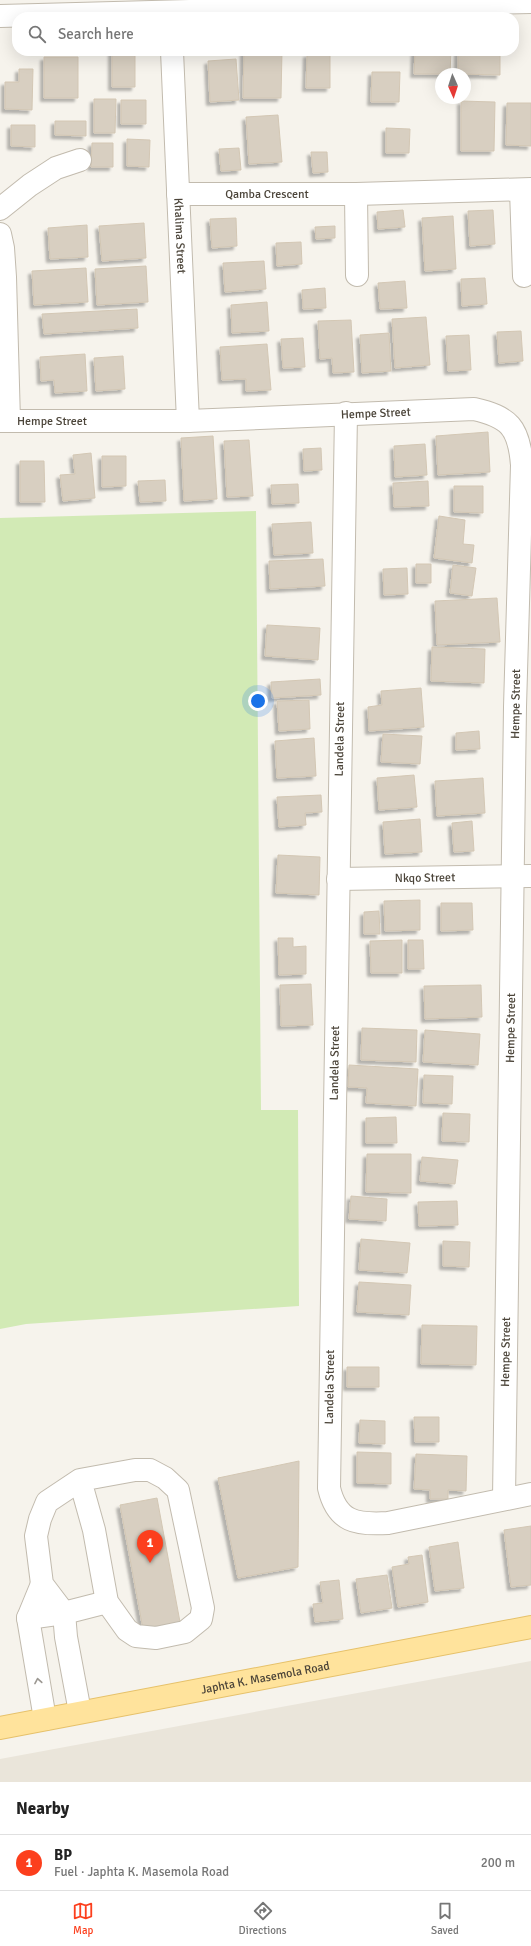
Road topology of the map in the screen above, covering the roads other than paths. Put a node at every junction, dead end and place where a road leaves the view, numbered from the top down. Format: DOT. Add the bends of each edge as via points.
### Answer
graph roads {
  1 [pos="450,2"];
  2 [pos="531,2"];
  3 [pos="218,12"];
  4 [pos="0,16"];
  5 [pos="12,16"];
  6 [pos="172,56"];
  7 [pos="80,160"];
  8 [pos="526,190"];
  9 [pos="178,194"];
  10 [pos="356,194"];
  11 [pos="0,208"];
  12 [pos="0,234"];
  13 [pos="357,275"];
  14 [pos="524,276"];
  15 [pos="346,413"];
  16 [pos="4,421"];
  17 [pos="188,421"];
  18 [pos="523,707"];
  19 [pos="522,876"];
  20 [pos="338,879"];
  21 [pos="80,1480"];
  22 [pos="531,1494"];
  23 [pos="504,1499"];
  24 [pos="42,1584"];
  25 [pos="107,1602"];
  26 [pos="64,1613"];
  27 [pos="28,1618"];
  28 [pos="531,1627"];
  29 [pos="80,1712"];
  30 [pos="45,1719"];
  31 [pos="0,1728"];
  1 -- 2 [label="street"];
  1 -- 3 [label="street"];
  4 -- 5 [label="street"];
  6 -- 9 [label="street, Khalima Street"];
  7 -- 11 [label="street" via="56,168"];
  8 -- 10 [label="street, Qamba Crescent"];
  8 -- 14 [label="street, Qamba Crescent"];
  9 -- 10 [label="street, Qamba Crescent"];
  9 -- 17 [label="street, Khalima Street"];
  10 -- 13 [label="street"];
  12 -- 16 [label="street" via="4,248 5,276"];
  15 -- 17 [label="street, Hempe Street"];
  15 -- 18 [label="street, Hempe Street" via="474,409 491,413 511,426 521,451 522,465"];
  15 -- 20 [label="street, Landela Street"];
  16 -- 17 [label="street, Hempe Street"];
  18 -- 19 [label="street, Hempe Street"];
  19 -- 20 [label="street, Nkqo Street"];
  19 -- 23 [label="street, Hempe Street"];
  20 -- 23 [label="street, Landela Street" via="329,1473 332,1501 346,1518 371,1524 388,1523"];
  21 -- 24 [label="street" via="48,1502 40,1519 36,1536"];
  21 -- 25 [label="street" via="94,1530"];
  21 -- 25 [label="street" via="135,1470 150,1470 165,1478 178,1490 203,1608 201,1619 185,1632 145,1638 127,1630"];
  22 -- 23 [label="street, Landela Street"];
  24 -- 26 [label="street"];
  24 -- 27 [label="street"];
  25 -- 26 [label="street"];
  26 -- 27 [label="street"];
  26 -- 29 [label="street"];
  30 -- 27 [label="street, one-way"];
  28 -- 29 [label="main road, Japhta K. Masemola Road"];
  29 -- 30 [label="main road, Japhta K. Masemola Road"];
  30 -- 31 [label="main road, Japhta K. Masemola Road"];
}
